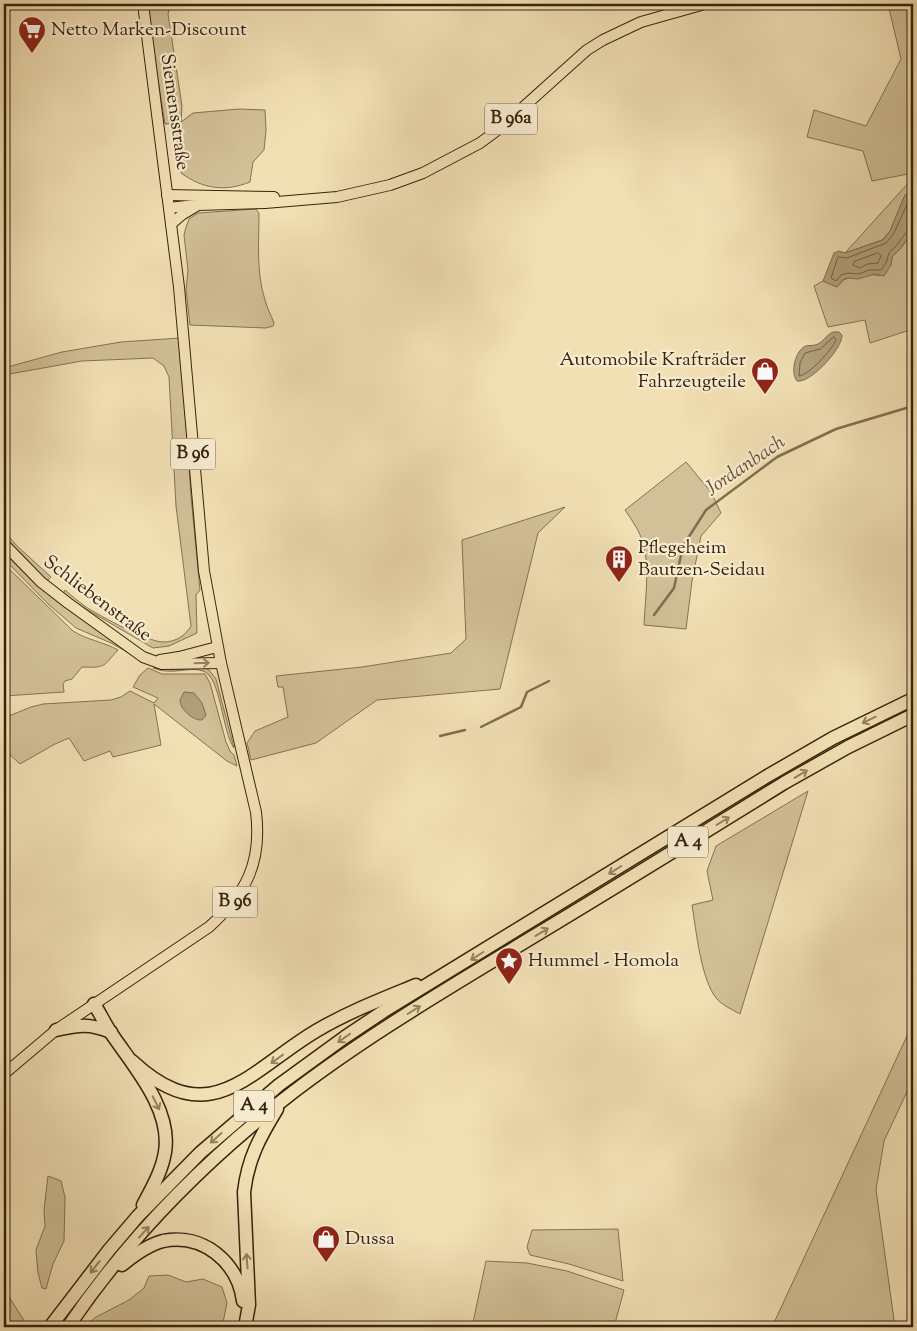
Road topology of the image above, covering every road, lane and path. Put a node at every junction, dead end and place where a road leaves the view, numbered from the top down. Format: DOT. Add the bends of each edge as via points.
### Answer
graph roads {
  1 [pos="143,4"];
  2 [pos="705,4"];
  3 [pos="167,196"];
  4 [pos="300,199"];
  5 [pos="198,205"];
  6 [pos="169,208"];
  7 [pos="171,224"];
  8 [pos="4,544"];
  9 [pos="217,647"];
  10 [pos="150,660"];
  11 [pos="221,663"];
  12 [pos="913,699"];
  13 [pos="913,714"];
  14 [pos="443,977"];
  15 [pos="94,1004"];
  16 [pos="56,1030"];
  17 [pos="111,1032"];
  18 [pos="132,1061"];
  19 [pos="4,1074"];
  20 [pos="283,1100"];
  21 [pos="138,1216"];
  22 [pos="101,1282"];
  23 [pos="50,1327"];
  24 [pos="68,1327"];
  25 [pos="239,1327"];
  26 [pos="244,1327"];
  1 -- 3 [label="main road, Siemensstraße / B 96"];
  2 -- 4 [label="main road, B 96a" via="641,22 603,40 587,50 499,129 443,164 407,179 361,192"];
  3 -- 4 [label="main road, B 96a"];
  3 -- 6 [label="main road, B 96"];
  4 -- 5 [label="main road, B 96a"];
  5 -- 6 [label="main road, B 96a"];
  5 -- 7 [label="main road"];
  6 -- 7 [label="main road, B 96"];
  7 -- 9 [label="main road, B 96" via="204,570"];
  8 -- 10 [label="main road, Schliebenstraße" via="41,582"];
  9 -- 10 [label="main road, Schliebenstraße"];
  9 -- 11 [label="main road, B 96"];
  10 -- 11 [label="main road, Schliebenstraße, one-way" via="173,665"];
  11 -- 15 [label="main road, B 96" via="256,812 258,837 254,866 246,885 231,906 210,927"];
  12 -- 14 [label="highway, A 4, one-way" via="769,775"];
  20 -- 13 [label="highway, A 4, one-way" via="396,1021 817,764"];
  14 -- 18 [label="highway, one-way" via="420,983 315,1031 226,1090 187,1094 170,1089"];
  14 -- 21 [label="highway, A 4, one-way" via="384,1011 279,1085 200,1153"];
  15 -- 16 [label="main road, B 96"];
  15 -- 17 [label="highway"];
  16 -- 17 [label="highway" via="89,1025"];
  16 -- 19 [label="main road, B 96"];
  17 -- 18 [label="highway"];
  18 -- 21 [label="highway, one-way" via="158,1106 166,1136 163,1162"];
  22 -- 20 [label="highway, A 4, one-way" via="190,1182"];
  26 -- 20 [label="highway, one-way" via="249,1305 244,1202 246,1175 257,1143"];
  21 -- 23 [label="highway, A 4, one-way"];
  22 -- 24 [label="highway, A 4"];
  22 -- 25 [label="highway" via="131,1257 155,1244 180,1240 199,1244 217,1253 234,1273 243,1303"];
}
